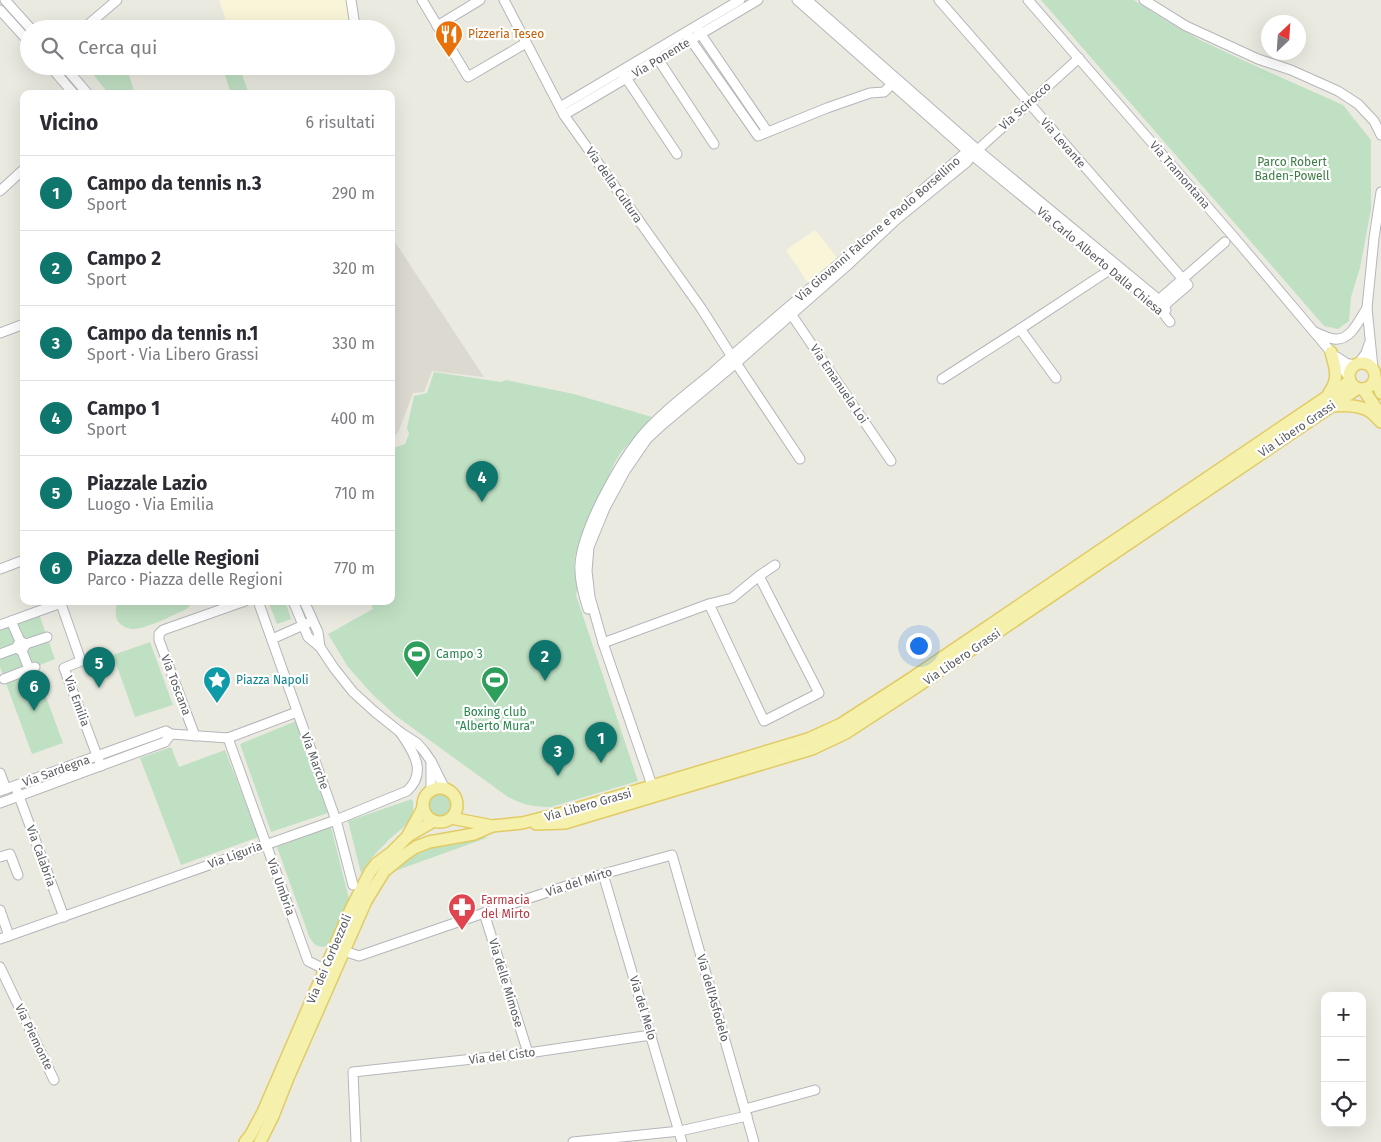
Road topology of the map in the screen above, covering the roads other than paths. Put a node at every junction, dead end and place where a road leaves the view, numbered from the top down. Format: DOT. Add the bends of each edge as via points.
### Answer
graph roads {
  1 [pos="5,0"];
  2 [pos="117,0"];
  3 [pos="351,0"];
  4 [pos="422,0"];
  5 [pos="480,0"];
  6 [pos="504,0"];
  7 [pos="740,0"];
  8 [pos="758,0"];
  9 [pos="796,0"];
  10 [pos="808,0"];
  11 [pos="939,0"];
  12 [pos="1028,0"];
  13 [pos="1144,0"];
  14 [pos="0,10"];
  15 [pos="23,20"];
  16 [pos="94,20"];
  17 [pos="354,20"];
  18 [pos="437,26"];
  19 [pos="698,31"];
  20 [pos="20,32"];
  21 [pos="688,36"];
  22 [pos="526,43"];
  23 [pos="656,56"];
  24 [pos="1079,58"];
  25 [pos="624,74"];
  26 [pos="58,75"];
  27 [pos="72,75"];
  28 [pos="892,84"];
  29 [pos="71,90"];
  30 [pos="85,90"];
  31 [pos="1028,104"];
  32 [pos="562,111"];
  33 [pos="767,131"];
  34 [pos="1381,135"];
  35 [pos="714,144"];
  36 [pos="975,152"];
  37 [pos="677,154"];
  38 [pos="20,173"];
  39 [pos="0,191"];
  40 [pos="1381,192"];
  41 [pos="1225,242"];
  42 [pos="1113,266"];
  43 [pos="1185,282"];
  44 [pos="1367,308"];
  45 [pos="789,311"];
  46 [pos="20,326"];
  47 [pos="1020,329"];
  48 [pos="1314,332"];
  49 [pos="0,333"];
  50 [pos="1369,341"];
  51 [pos="1331,352"];
  52 [pos="734,360"];
  53 [pos="1356,364"];
  54 [pos="1374,373"];
  55 [pos="1056,378"];
  56 [pos="942,379"];
  57 [pos="1355,384"];
  58 [pos="1381,393"];
  59 [pos="1328,401"];
  60 [pos="1381,415"];
  61 [pos="1381,422"];
  62 [pos="800,458"];
  63 [pos="891,461"];
  64 [pos="20,562"];
  65 [pos="775,565"];
  66 [pos="0,569"];
  67 [pos="759,576"];
  68 [pos="708,604"];
  69 [pos="52,605"];
  70 [pos="61,605"];
  71 [pos="234,605"];
  72 [pos="259,605"];
  73 [pos="295,605"];
  74 [pos="306,605"];
  75 [pos="591,609"];
  76 [pos="11,621"];
  77 [pos="313,621"];
  78 [pos="0,625"];
  79 [pos="303,626"];
  80 [pos="48,637"];
  81 [pos="272,639"];
  82 [pos="603,643"];
  83 [pos="21,646"];
  84 [pos="320,648"];
  85 [pos="0,654"];
  86 [pos="613,677"];
  87 [pos="4,679"];
  88 [pos="297,712"];
  89 [pos="400,732"];
  90 [pos="171,734"];
  91 [pos="195,736"];
  92 [pos="228,738"];
  93 [pos="97,756"];
  94 [pos="431,761"];
  95 [pos="100,766"];
  96 [pos="0,773"];
  97 [pos="444,788"];
  98 [pos="7,789"];
  99 [pos="431,790"];
  100 [pos="651,792"];
  101 [pos="19,796"];
  102 [pos="0,803"];
  103 [pos="423,808"];
  104 [pos="454,813"];
  105 [pos="336,820"];
  106 [pos="434,821"];
  107 [pos="492,826"];
  108 [pos="407,837"];
  109 [pos="265,845"];
  110 [pos="392,852"];
  111 [pos="672,855"];
  112 [pos="0,857"];
  113 [pos="386,870"];
  114 [pos="602,874"];
  115 [pos="18,875"];
  116 [pos="353,886"];
  117 [pos="0,910"];
  118 [pos="484,913"];
  119 [pos="64,917"];
  120 [pos="9,936"];
  121 [pos="0,939"];
  122 [pos="344,951"];
  123 [pos="0,967"];
  124 [pos="324,970"];
  125 [pos="651,1034"];
  126 [pos="528,1053"];
  127 [pos="284,1077"];
  128 [pos="54,1080"];
  129 [pos="815,1090"];
  130 [pos="746,1113"];
  131 [pos="680,1131"];
  132 [pos="246,1142"];
  133 [pos="260,1142"];
  134 [pos="356,1142"];
  135 [pos="573,1142"];
  136 [pos="682,1142"];
  137 [pos="754,1142"];
  1 -- 15 [label="street"];
  2 -- 16 [label="street"];
  3 -- 17 [label="street"];
  4 -- 18 [label="street"];
  5 -- 18 [label="street"];
  6 -- 22 [label="street, Via della Cultura"];
  7 -- 19 [label="street, Via Ponente"];
  8 -- 19 [label="street, Via Ponente"];
  9 -- 28 [label="street, Via Carlo Alberto Dalla Chiesa"];
  10 -- 36 [label="street, Via Carlo Alberto Dalla Chiesa"];
  11 -- 31 [label="street, Via Levante"];
  12 -- 24 [label="street, Via Tramontana"];
  13 -- 34 [label="street" via="1194,29 1338,91 1358,104 1374,121"];
  14 -- 20 [label="street"];
  18 -- 22 [label="street" via="468,77"];
  19 -- 21 [label="street, Via Ponente"];
  19 -- 33 [label="street"];
  21 -- 23 [label="street, Via Ponente"];
  21 -- 33 [label="street" via="758,136"];
  22 -- 32 [label="street, Via della Cultura"];
  23 -- 25 [label="street, Via Ponente"];
  23 -- 35 [label="street"];
  24 -- 31 [label="street, Via Scirocco"];
  24 -- 48 [label="street, Via Tramontana"];
  25 -- 32 [label="street, Via Ponente"];
  25 -- 37 [label="street"];
  26 -- 29 [label="street"];
  27 -- 30 [label="street"];
  28 -- 33 [label="street" via="884,92 870,93"];
  28 -- 36 [label="street, Via Carlo Alberto Dalla Chiesa"];
  31 -- 36 [label="street, Via Scirocco"];
  31 -- 43 [label="street, Via Levante"];
  32 -- 52 [label="street, Via della Cultura"];
  36 -- 42 [label="street, Via Carlo Alberto Dalla Chiesa"];
  36 -- 45 [label="street, Via Giovanni Falcone e Paolo Borsellino" via="963,155 952,164"];
  38 -- 39 [label="street"];
  40 -- 44 [label="street"];
  41 -- 43 [label="street"];
  42 -- 43 [label="street, Via Carlo Alberto Dalla Chiesa" via="1159,304"];
  42 -- 47 [label="street"];
  44 -- 48 [label="street" via="1352,332 1341,339"];
  44 -- 50 [label="street"];
  45 -- 52 [label="street, Via Giovanni Falcone e Paolo Borsellino"];
  45 -- 63 [label="street, Via Emanuela Loi"];
  46 -- 49 [label="street"];
  47 -- 55 [label="street"];
  47 -- 56 [label="street"];
  48 -- 51 [label="street, Via Tramontana"];
  50 -- 53 [label="street" via="1366,353"];
  50 -- 54 [label="street"];
  51 -- 53 [label="street, Via Tramontana" via="1346,362"];
  51 -- 57 [label="street, Via Tramontana"];
  51 -- 59 [label="main road" via="1337,373"];
  52 -- 62 [label="street, Via della Cultura"];
  52 -- 75 [label="street, Via Giovanni Falcone e Paolo Borsellino" via="660,419 641,438 620,474 589,548 587,571"];
  53 -- 54 [label="main road" via="1366,364"];
  53 -- 57 [label="main road" via="1349,372"];
  54 -- 57 [label="main road" via="1372,384 1367,389"];
  54 -- 58 [label="main road"];
  57 -- 59 [label="main road, Via Libero Grassi"];
  57 -- 60 [label="main road"];
  59 -- 61 [label="main road" via="1361,408"];
  59 -- 100 [label="main road, Via Libero Grassi" via="841,724 808,739"];
  64 -- 66 [label="street"];
  65 -- 67 [label="street"];
  67 -- 68 [label="street" via="732,598"];
  67 -- 68 [label="street" via="819,694 764,721"];
  68 -- 82 [label="street"];
  69 -- 76 [label="street"];
  70 -- 93 [label="street, Via Emilia" via="81,661 64,668"];
  71 -- 91 [label="street, Via Toscana" via="159,634"];
  72 -- 81 [label="street, Via Marche"];
  73 -- 79 [label="street"];
  74 -- 77 [label="street"];
  75 -- 82 [label="street, Via Giovanni Falcone e Paolo Borsellino"];
  75 -- 86 [label="street, Via Giovanni Falcone e Paolo Borsellino"];
  76 -- 78 [label="street"];
  76 -- 83 [label="street"];
  77 -- 79 [label="street"];
  77 -- 84 [label="street"];
  79 -- 81 [label="street"];
  79 -- 84 [label="street" via="308,637"];
  80 -- 83 [label="street"];
  81 -- 88 [label="street, Via Marche"];
  82 -- 86 [label="street, Via Giovanni Falcone e Paolo Borsellino"];
  83 -- 85 [label="street"];
  83 -- 87 [label="street" via="32,668"];
  84 -- 89 [label="street" via="354,692"];
  86 -- 100 [label="street, Via Giovanni Falcone e Paolo Borsellino"];
  88 -- 92 [label="street"];
  88 -- 105 [label="street, Via Marche"];
  89 -- 94 [label="street" via="417,743"];
  89 -- 105 [label="street, Via Liguria" via="417,762 413,786"];
  90 -- 91 [label="street"];
  90 -- 93 [label="street, Via Sardegna" via="166,731"];
  90 -- 95 [label="street, Via Sardegna" via="165,742"];
  91 -- 92 [label="street"];
  92 -- 109 [label="street, Via Umbria"];
  93 -- 95 [label="street, Via Sardegna"];
  93 -- 98 [label="street, Via Sardegna"];
  94 -- 97 [label="street"];
  94 -- 99 [label="street"];
  95 -- 101 [label="street, Via Sardegna"];
  96 -- 98 [label="street"];
  97 -- 99 [label="main road"];
  97 -- 104 [label="main road" via="449,789 457,800"];
  98 -- 101 [label="street, Via Sardegna"];
  99 -- 103 [label="main road" via="423,800"];
  100 -- 107 [label="main road, Via Libero Grassi" via="565,823"];
  101 -- 102 [label="street, Via Sardegna"];
  101 -- 119 [label="street, Via Calabria"];
  103 -- 106 [label="main road"];
  103 -- 108 [label="main road, Via dei Corbezzoli"];
  104 -- 106 [label="main road" via="443,822"];
  104 -- 107 [label="main road" via="471,823"];
  105 -- 109 [label="street, Via Liguria"];
  105 -- 116 [label="street, Via Marche"];
  106 -- 108 [label="main road, Via dei Corbezzoli"];
  107 -- 113 [label="main road" via="474,834 428,842"];
  108 -- 110 [label="main road, Via dei Corbezzoli"];
  109 -- 119 [label="street, Via Liguria"];
  109 -- 124 [label="street, Via Umbria" via="308,961"];
  110 -- 113 [label="main road, Via dei Corbezzoli"];
  110 -- 124 [label="main road, Via dei Corbezzoli" via="370,872"];
  111 -- 114 [label="street, Via del Mirto"];
  111 -- 130 [label="street, Via dell'Asfodelo"];
  112 -- 115 [label="street" via="10,854"];
  113 -- 122 [label="main road, Via dei Corbezzoli" via="366,901"];
  114 -- 118 [label="street, Via del Mirto"];
  114 -- 125 [label="street, Via del Melo"];
  117 -- 120 [label="street"];
  118 -- 122 [label="street, Via del Mirto" via="359,956"];
  118 -- 126 [label="street, Via delle Mimose"];
  119 -- 120 [label="street, Via Liguria"];
  120 -- 121 [label="street, Via Liguria"];
  122 -- 127 [label="main road, Via dei Corbezzoli"];
  123 -- 128 [label="street, Via Piemonte"];
  124 -- 127 [label="main road, Via dei Corbezzoli"];
  125 -- 126 [label="street, Via del Cisto"];
  125 -- 131 [label="street, Via del Melo"];
  126 -- 134 [label="street, Via del Cisto" via="353,1072"];
  127 -- 132 [label="main road"];
  127 -- 133 [label="main road" via="273,1116"];
  129 -- 130 [label="street"];
  130 -- 131 [label="street"];
  130 -- 137 [label="street, Via dell'Asfodelo"];
  131 -- 135 [label="street"];
  131 -- 136 [label="street, Via del Melo"];
}
